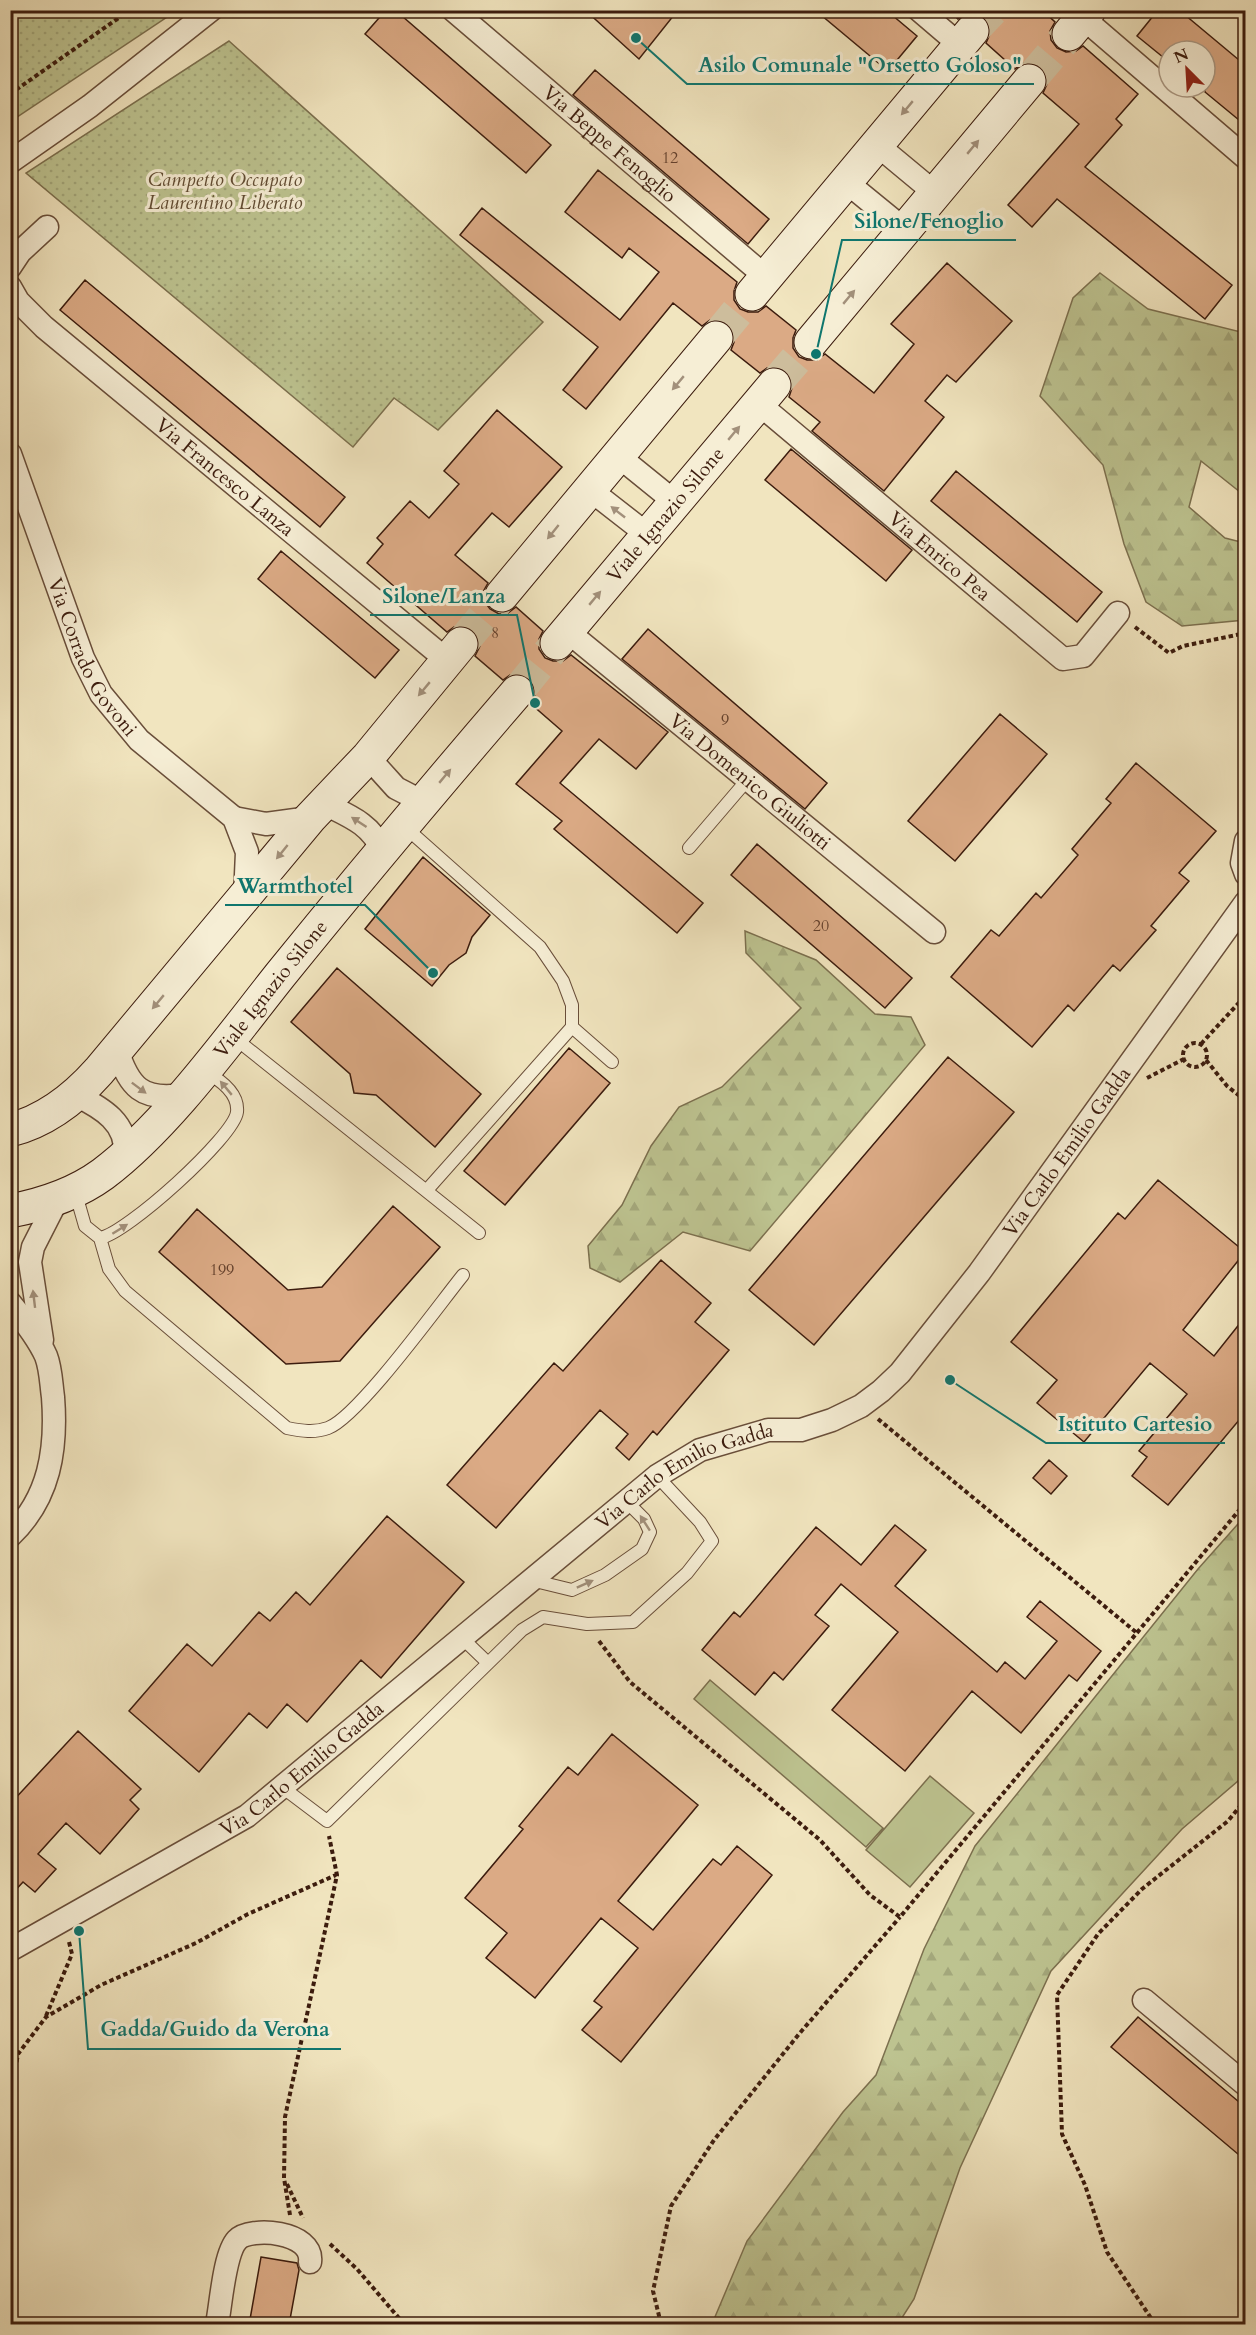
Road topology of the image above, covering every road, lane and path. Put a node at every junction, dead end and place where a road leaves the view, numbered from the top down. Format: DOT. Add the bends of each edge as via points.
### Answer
graph roads {
  1 [pos="130,10"];
  2 [pos="211,10"];
  3 [pos="453,10"];
  4 [pos="919,10"];
  5 [pos="1080,21"];
  6 [pos="966,38"];
  7 [pos="1029,81"];
  8 [pos="10,94"];
  9 [pos="876,144"];
  10 [pos="1245,158"];
  11 [pos="10,162"];
  12 [pos="845,181"];
  13 [pos="935,193"];
  14 [pos="47,227"];
  15 [pos="905,230"];
  16 [pos="10,267"];
  17 [pos="759,285"];
  18 [pos="10,287"];
  19 [pos="716,338"];
  20 [pos="811,342"];
  21 [pos="767,394"];
  22 [pos="10,454"];
  23 [pos="617,455"];
  24 [pos="589,489"];
  25 [pos="675,502"];
  26 [pos="648,535"];
  27 [pos="502,595"];
  28 [pos="1118,613"];
  29 [pos="1245,633"];
  30 [pos="562,637"];
  31 [pos="454,652"];
  32 [pos="516,692"];
  33 [pos="368,757"];
  34 [pos="748,779"];
  35 [pos="318,811"];
  36 [pos="413,814"];
  37 [pos="234,818"];
  38 [pos="1245,842"];
  39 [pos="689,848"];
  40 [pos="382,850"];
  41 [pos="1245,874"];
  42 [pos="245,897"];
  43 [pos="1245,902"];
  44 [pos="934,932"];
  45 [pos="1245,995"];
  46 [pos="572,1026"];
  47 [pos="231,1035"];
  48 [pos="1201,1044"];
  49 [pos="117,1050"];
  50 [pos="1206,1060"];
  51 [pos="612,1062"];
  52 [pos="202,1070"];
  53 [pos="76,1095"];
  54 [pos="182,1095"];
  55 [pos="1245,1101"];
  56 [pos="10,1130"];
  57 [pos="125,1155"];
  58 [pos="427,1190"];
  59 [pos="67,1193"];
  60 [pos="10,1211"];
  61 [pos="479,1233"];
  62 [pos="100,1238"];
  63 [pos="463,1275"];
  64 [pos="10,1303"];
  65 [pos="45,1356"];
  66 [pos="861,1406"];
  67 [pos="657,1476"];
  68 [pos="626,1501"];
  69 [pos="1245,1502"];
  70 [pos="10,1536"];
  71 [pos="529,1580"];
  72 [pos="587,1624"];
  73 [pos="1137,1634"];
  74 [pos="462,1638"];
  75 [pos="488,1663"];
  76 [pos="282,1786"];
  77 [pos="1245,1799"];
  78 [pos="327,1821"];
  79 [pos="337,1875"];
  80 [pos="900,1917"];
  81 [pos="61,1923"];
  82 [pos="10,1950"];
  83 [pos="1144,2000"];
  84 [pos="46,2017"];
  85 [pos="1245,2085"];
  86 [pos="10,2099"];
  87 [pos="284,2178"];
  88 [pos="303,2232"];
  89 [pos="326,2240"];
  90 [pos="310,2262"];
  91 [pos="217,2325"];
  92 [pos="404,2325"];
  93 [pos="661,2325"];
  94 [pos="1155,2325"];
  1 -- 8 [label="path"];
  2 -- 11 [label="street" via="90,106"];
  3 -- 17 [label="street, Via Beppe Fenoglio"];
  4 -- 6 [label="street"];
  5 -- 10 [label="street"];
  6 -- 9 [label="street, one-way"];
  13 -- 7 [label="street, one-way"];
  9 -- 12 [label="street"];
  9 -- 13 [label="street"];
  12 -- 15 [label="street"];
  12 -- 17 [label="street"];
  13 -- 15 [label="street"];
  14 -- 16 [label="street"];
  20 -- 15 [label="street, one-way"];
  18 -- 31 [label="street, Via Francesco Lanza" via="44,327"];
  19 -- 23 [label="street, one-way"];
  25 -- 21 [label="street, Viale Ignazio Silone, one-way"];
  21 -- 28 [label="street, Via Enrico Pea" via="1063,659 1083,656"];
  22 -- 37 [label="street, Via Corrado Govoni" via="100,694 139,740"];
  23 -- 24 [label="street"];
  23 -- 25 [label="street"];
  26 -- 24 [label="street, one-way"];
  24 -- 27 [label="street, one-way"];
  25 -- 26 [label="street, Viale Ignazio Silone"];
  30 -- 26 [label="street, Viale Ignazio Silone, one-way"];
  28 -- 29 [label="path" via="1169,653 1183,646"];
  30 -- 34 [label="street, Via Domenico Giuliotti"];
  31 -- 33 [label="street, one-way"];
  36 -- 32 [label="street, Viale Ignazio Silone, one-way"];
  33 -- 35 [label="street"];
  33 -- 36 [label="street"];
  34 -- 39 [label="lane"];
  34 -- 44 [label="street, Via Domenico Giuliotti"];
  35 -- 37 [label="street, Via Corrado Govoni" via="266,824"];
  40 -- 35 [label="street, one-way" via="365,826"];
  35 -- 42 [label="street, one-way"];
  36 -- 40 [label="street, Viale Ignazio Silone"];
  36 -- 46 [label="lane" via="540,947 563,981 572,1005"];
  37 -- 42 [label="street, Via Corrado Govoni" via="247,852"];
  38 -- 41 [label="street"];
  40 -- 47 [label="street, Viale Ignazio Silone"];
  42 -- 49 [label="street, one-way"];
  43 -- 66 [label="street, Via Carlo Emilio Gadda" via="979,1273 900,1373"];
  45 -- 48 [label="path"];
  46 -- 51 [label="lane"];
  46 -- 58 [label="lane"];
  47 -- 52 [label="street, Viale Ignazio Silone"];
  47 -- 58 [label="lane"];
  48 -- 50 [label="path" via="1206,1049"];
  48 -- 50 [label="path" via="1192,1043 1186,1048 1184,1059 1193,1067"];
  49 -- 53 [label="street"];
  49 -- 54 [label="street, one-way" via="126,1075 139,1090 158,1097"];
  50 -- 55 [label="path"];
  52 -- 54 [label="street, Viale Ignazio Silone"];
  62 -- 52 [label="lane, one-way" via="134,1220 161,1198 237,1115 236,1102 227,1087"];
  53 -- 56 [label="street" via="43,1117"];
  53 -- 57 [label="street" via="113,1119 123,1134"];
  54 -- 57 [label="street, Viale Ignazio Silone"];
  57 -- 59 [label="street, Viale Ignazio Silone" via="96,1178"];
  58 -- 61 [label="lane"];
  59 -- 60 [label="street, Viale Ignazio Silone"];
  59 -- 62 [label="lane" via="85,1226"];
  65 -- 59 [label="street, one-way" via="30,1262 33,1247"];
  62 -- 63 [label="lane" via="109,1269 135,1301 287,1428 304,1431 329,1427 356,1407"];
  64 -- 65 [label="street"];
  65 -- 70 [label="street" via="51,1375 55,1444 32,1510"];
  66 -- 67 [label="street, Via Carlo Emilio Gadda" via="801,1430 768,1430 731,1438 700,1450"];
  66 -- 73 [label="path"];
  67 -- 68 [label="street, Via Carlo Emilio Gadda"];
  67 -- 72 [label="lane" via="700,1522 712,1541 687,1573 633,1622"];
  68 -- 71 [label="street, Via Carlo Emilio Gadda"];
  71 -- 68 [label="lane, one-way" via="572,1590 605,1575 642,1549 650,1532 644,1519"];
  69 -- 73 [label="path"];
  71 -- 74 [label="street, Via Carlo Emilio Gadda"];
  72 -- 75 [label="lane" via="543,1617 522,1630"];
  72 -- 80 [label="path" via="630,1682 820,1840 870,1895"];
  73 -- 80 [label="path"];
  74 -- 75 [label="lane"];
  74 -- 76 [label="street, Via Carlo Emilio Gadda"];
  75 -- 78 [label="lane"];
  76 -- 78 [label="lane"];
  76 -- 81 [label="street, Via Carlo Emilio Gadda" via="247,1816"];
  77 -- 94 [label="path" via="1228,1821 1142,1889 1098,1934 1058,1995 1062,2134 1085,2185 1107,2252"];
  78 -- 79 [label="path"];
  79 -- 84 [label="path" via="101,1985"];
  79 -- 87 [label="path" via="285,2117"];
  80 -- 93 [label="path" via="714,2140 671,2206 653,2291"];
  81 -- 82 [label="street, Via Carlo Emilio Gadda"];
  81 -- 84 [label="path" via="72,1954"];
  83 -- 85 [label="street"];
  84 -- 86 [label="path" via="18,2054"];
  87 -- 88 [label="path"];
  87 -- 88 [label="path" via="303,2217"];
  88 -- 90 [label="street"];
  88 -- 91 [label="street" via="258,2232 236,2241 230,2253"];
  89 -- 92 [label="path" via="357,2269"];
}
